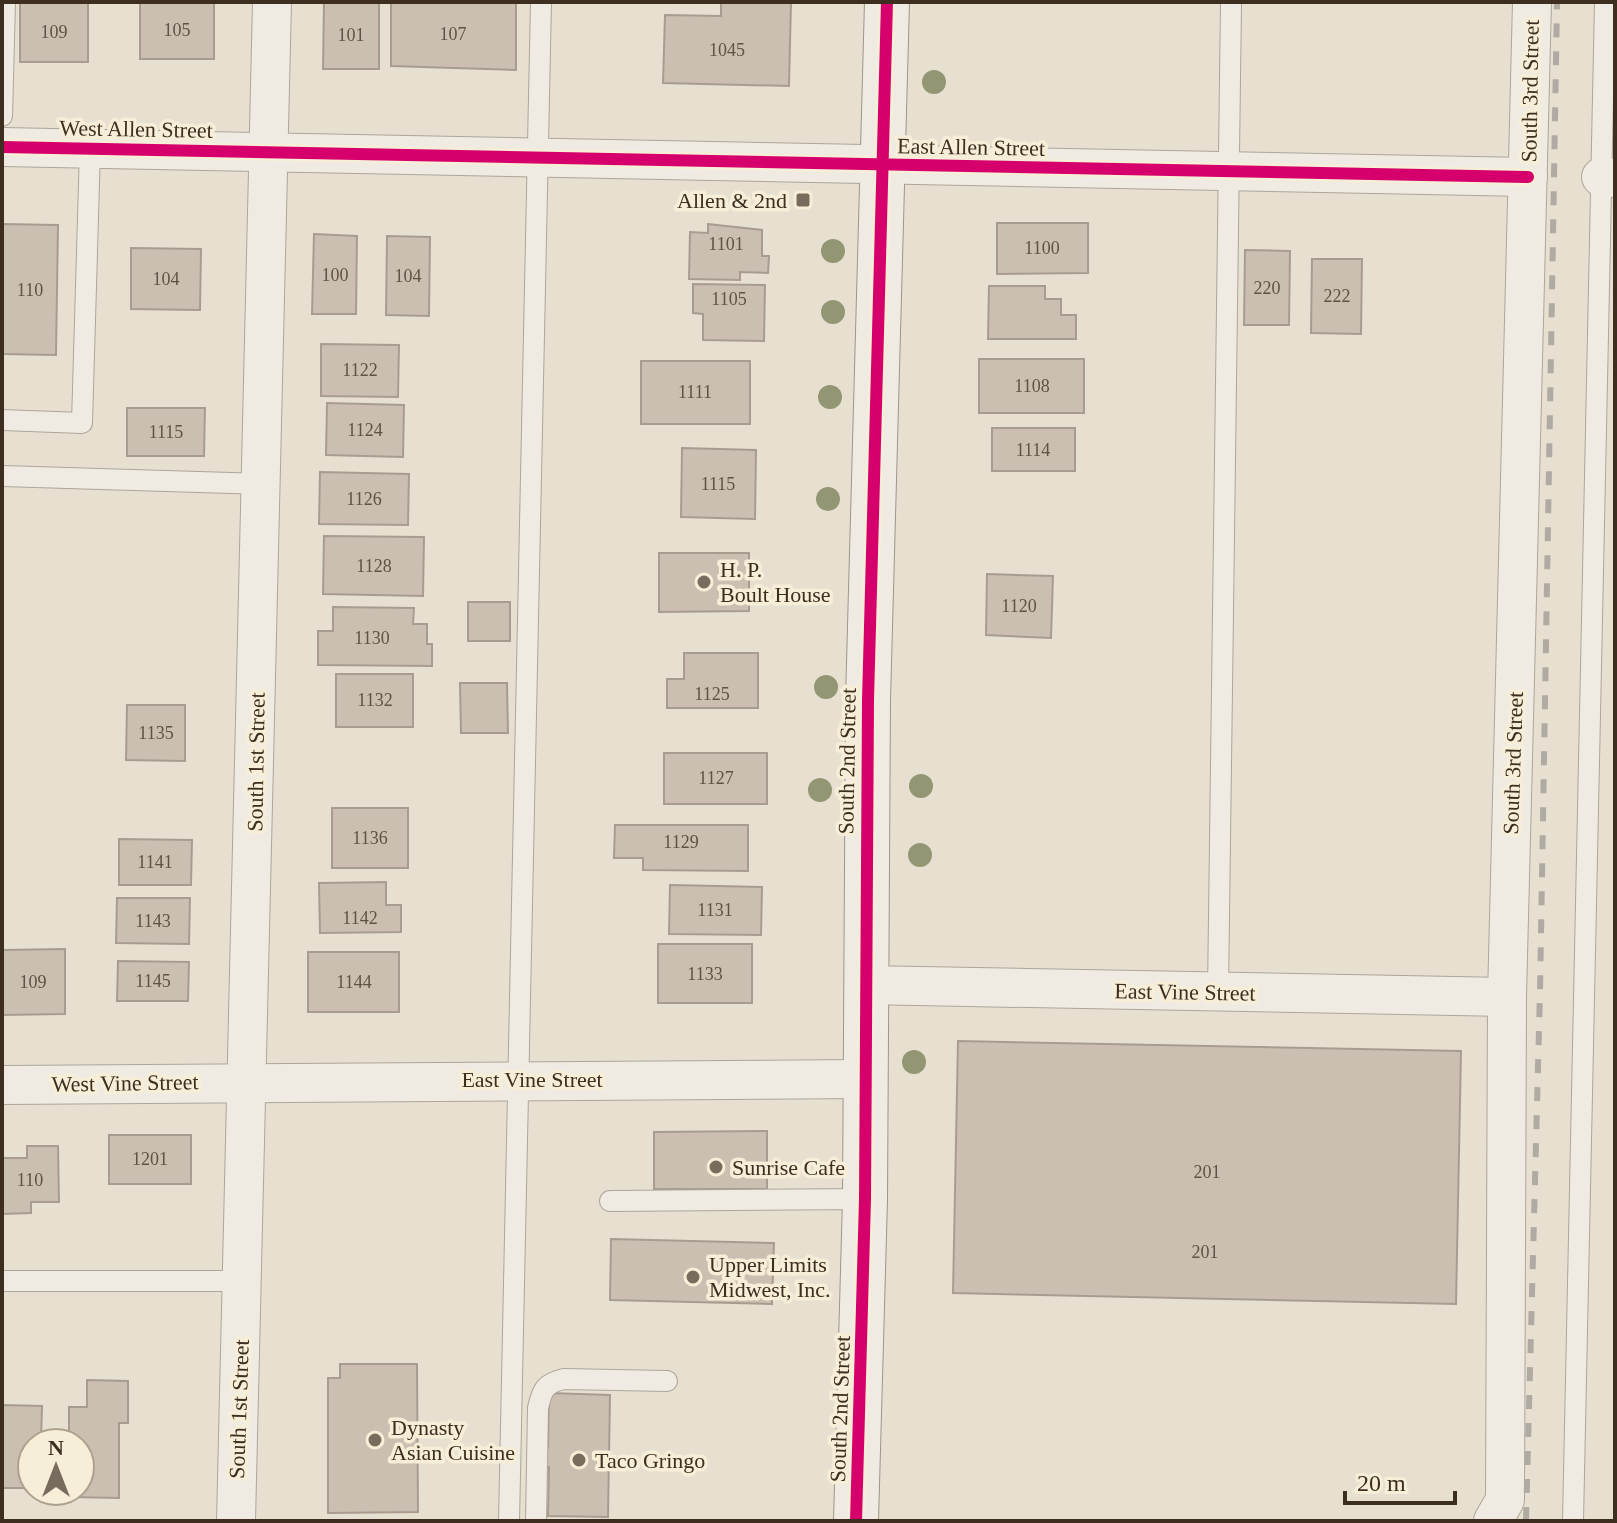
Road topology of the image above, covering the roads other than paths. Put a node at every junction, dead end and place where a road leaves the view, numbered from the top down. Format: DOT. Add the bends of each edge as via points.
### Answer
graph roads {
  1 [pos="5,2"];
  2 [pos="272,2"];
  3 [pos="541,2"];
  4 [pos="887,2"];
  5 [pos="1231,2"];
  6 [pos="1532,2"];
  7 [pos="1605,2"];
  8 [pos="2,116"];
  9 [pos="2,147"];
  10 [pos="90,149"];
  11 [pos="270,152"];
  12 [pos="538,157"];
  13 [pos="884,165"];
  14 [pos="1227,173"];
  15 [pos="1528,177"];
  16 [pos="1608,178"];
  17 [pos="2,420"];
  18 [pos="2,476"];
  19 [pos="261,484"];
  20 [pos="864,985"];
  21 [pos="1218,993"];
  22 [pos="1507,997"];
  23 [pos="519,1079"];
  24 [pos="864,1079"];
  25 [pos="249,1081"];
  26 [pos="2,1085"];
  27 [pos="865,1199"];
  28 [pos="610,1201"];
  29 [pos="2,1281"];
  30 [pos="242,1281"];
  31 [pos="667,1381"];
  32 [pos="537,1520"];
  33 [pos="236,1521"];
  34 [pos="509,1521"];
  35 [pos="856,1521"];
  36 [pos="1493,1521"];
  37 [pos="1573,1521"];
  1 -- 8 [label="lane"];
  2 -- 11 [label="street, South 1st Street"];
  3 -- 12 [label="lane"];
  4 -- 13 [label="main road, South 2nd Street"];
  5 -- 14 [label="lane"];
  6 -- 15 [label="street, South 3rd Street"];
  7 -- 16 [label="lane"];
  9 -- 10 [label="street, West Allen Street"];
  10 -- 11 [label="street, West Allen Street"];
  10 -- 17 [label="lane" via="82,423"];
  11 -- 12 [label="street, East Allen Street"];
  11 -- 19 [label="street, South 1st Street"];
  12 -- 13 [label="street, East Allen Street"];
  12 -- 23 [label="lane"];
  13 -- 14 [label="street, East Allen Street"];
  13 -- 20 [label="main road, South 2nd Street"];
  14 -- 15 [label="street, East Allen Street"];
  14 -- 21 [label="lane"];
  15 -- 22 [label="street, South 3rd Street"];
  16 -- 37 [label="lane"];
  18 -- 19 [label="lane"];
  19 -- 25 [label="street, South 1st Street"];
  20 -- 21 [label="street, East Vine Street"];
  20 -- 24 [label="main road, South 2nd Street"];
  21 -- 22 [label="street, East Vine Street"];
  22 -- 36 [label="street, South 3rd Street" via="1505,1500"];
  23 -- 24 [label="street, East Vine Street"];
  23 -- 25 [label="street, East Vine Street"];
  23 -- 34 [label="lane"];
  24 -- 27 [label="main road, South 2nd Street"];
  25 -- 26 [label="street, West Vine Street"];
  25 -- 30 [label="street, South 1st Street"];
  27 -- 28 [label="lane"];
  27 -- 35 [label="main road, South 2nd Street"];
  29 -- 30 [label="lane"];
  30 -- 33 [label="street, South 1st Street"];
  31 -- 32 [label="lane" via="564,1379 542,1390"];
}
